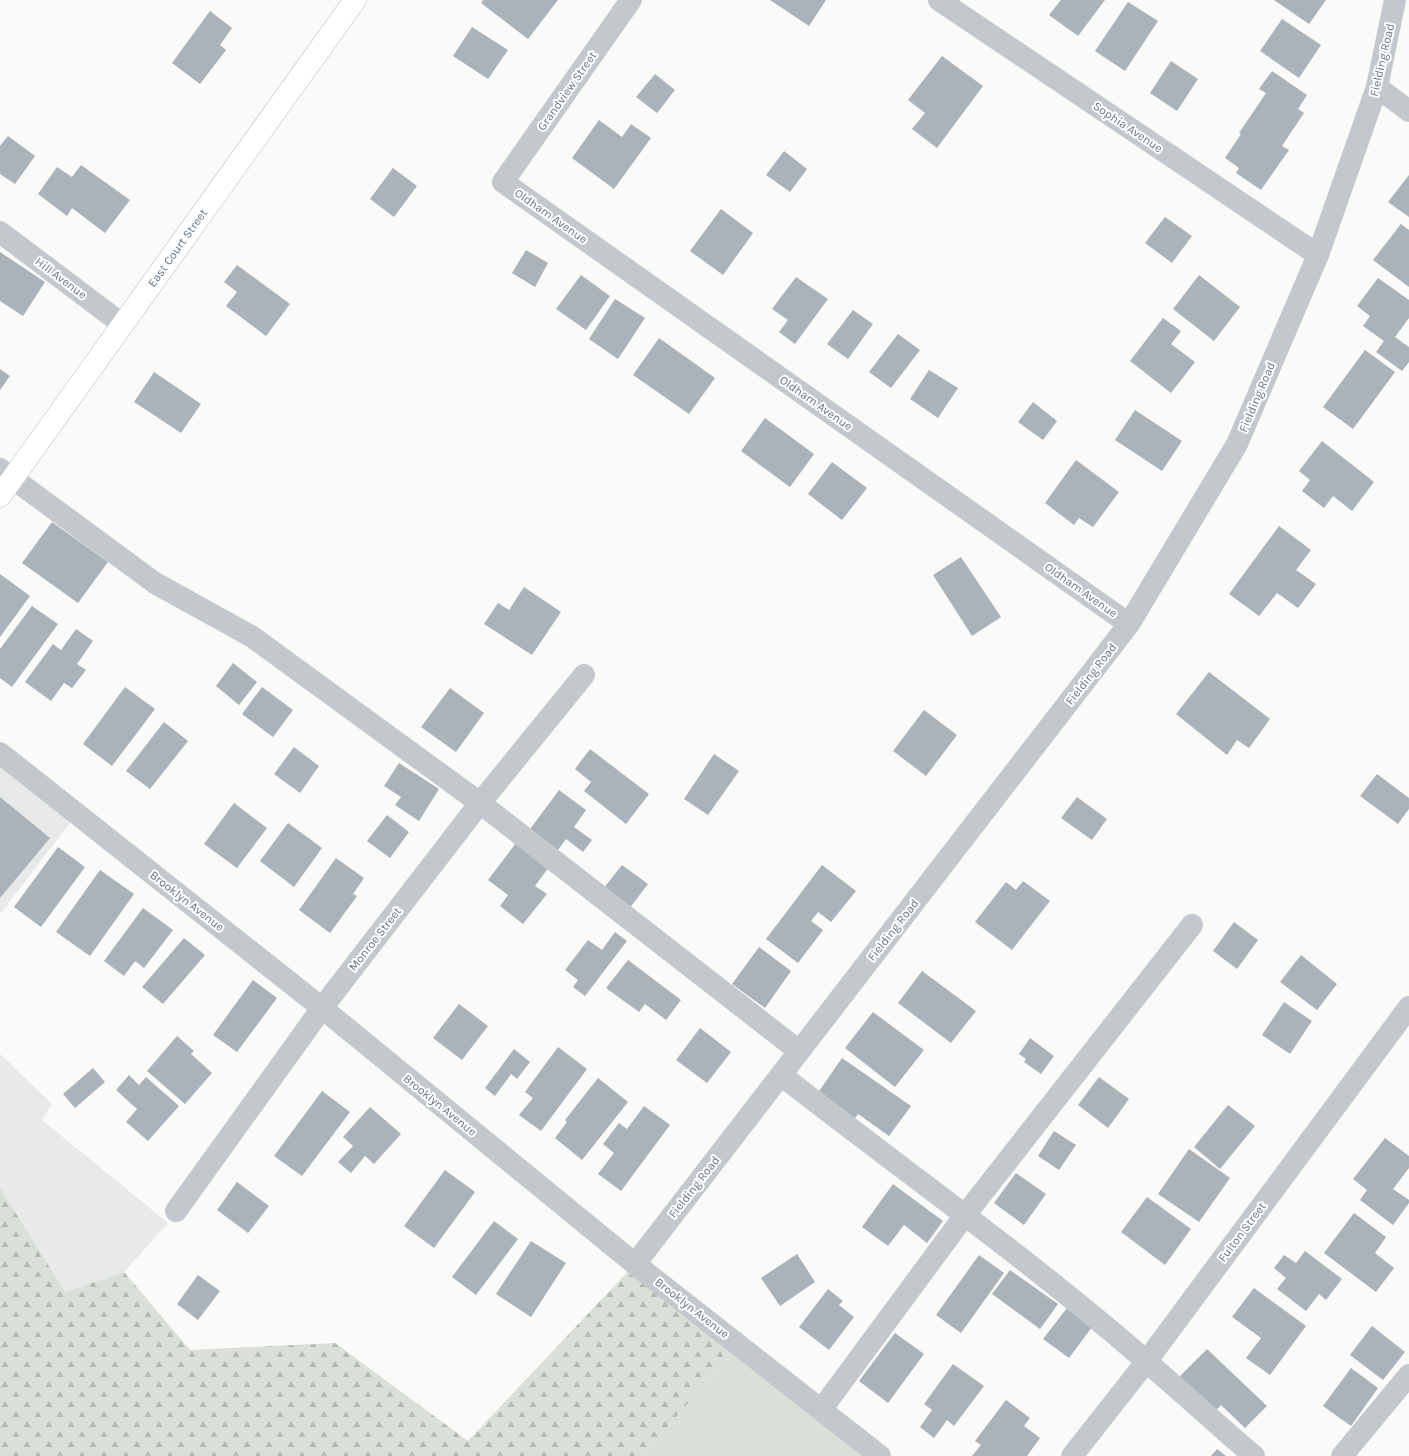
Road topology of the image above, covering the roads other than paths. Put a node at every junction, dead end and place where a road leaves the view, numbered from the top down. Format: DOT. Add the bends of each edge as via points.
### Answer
graph roads {
  1 [pos="355,0"];
  2 [pos="631,0"];
  3 [pos="939,0"];
  4 [pos="1395,0"];
  5 [pos="1377,87"];
  6 [pos="1409,111"];
  7 [pos="503,182"];
  8 [pos="0,232"];
  9 [pos="1318,255"];
  10 [pos="122,324"];
  11 [pos="7,474"];
  12 [pos="0,496"];
  13 [pos="1130,624"];
  14 [pos="584,675"];
  15 [pos="0,752"];
  16 [pos="480,803"];
  17 [pos="1192,925"];
  18 [pos="1409,1007"];
  19 [pos="322,1008"];
  20 [pos="799,1051"];
  21 [pos="781,1075"];
  22 [pos="176,1211"];
  23 [pos="965,1216"];
  24 [pos="635,1264"];
  25 [pos="1146,1362"];
  26 [pos="1409,1375"];
  27 [pos="821,1410"];
  28 [pos="880,1456"];
  29 [pos="1072,1456"];
  30 [pos="1254,1456"];
  31 [pos="1342,1456"];
  1 -- 10 [label="main road, East Court Street"];
  2 -- 7 [label="street, Grandview Street"];
  3 -- 9 [label="street, Sophia Avenue"];
  4 -- 5 [label="street, Fielding Road"];
  5 -- 6 [label="street"];
  5 -- 9 [label="street, Fielding Road"];
  7 -- 13 [label="street, Oldham Avenue"];
  8 -- 10 [label="street, Hill Avenue"];
  9 -- 13 [label="street, Fielding Road" via="1236,444"];
  10 -- 11 [label="main road, East Court Street"];
  11 -- 12 [label="main road, East Court Street"];
  11 -- 16 [label="street" via="155,583 250,636"];
  13 -- 20 [label="street, Fielding Road"];
  14 -- 16 [label="street, Monroe Street"];
  15 -- 19 [label="street, Brooklyn Avenue"];
  16 -- 19 [label="street, Monroe Street"];
  16 -- 20 [label="street"];
  17 -- 23 [label="street"];
  18 -- 25 [label="street, Fulton Street"];
  19 -- 22 [label="street, Monroe Street"];
  19 -- 24 [label="street, Brooklyn Avenue"];
  20 -- 21 [label="street, Fielding Road"];
  21 -- 23 [label="street"];
  21 -- 24 [label="street, Fielding Road"];
  23 -- 25 [label="street" via="1112,1331"];
  23 -- 27 [label="street"];
  24 -- 27 [label="street, Brooklyn Avenue"];
  25 -- 29 [label="street, Fulton Street"];
  25 -- 30 [label="street"];
  26 -- 31 [label="street"];
  27 -- 28 [label="street, Brooklyn Avenue"];
}
